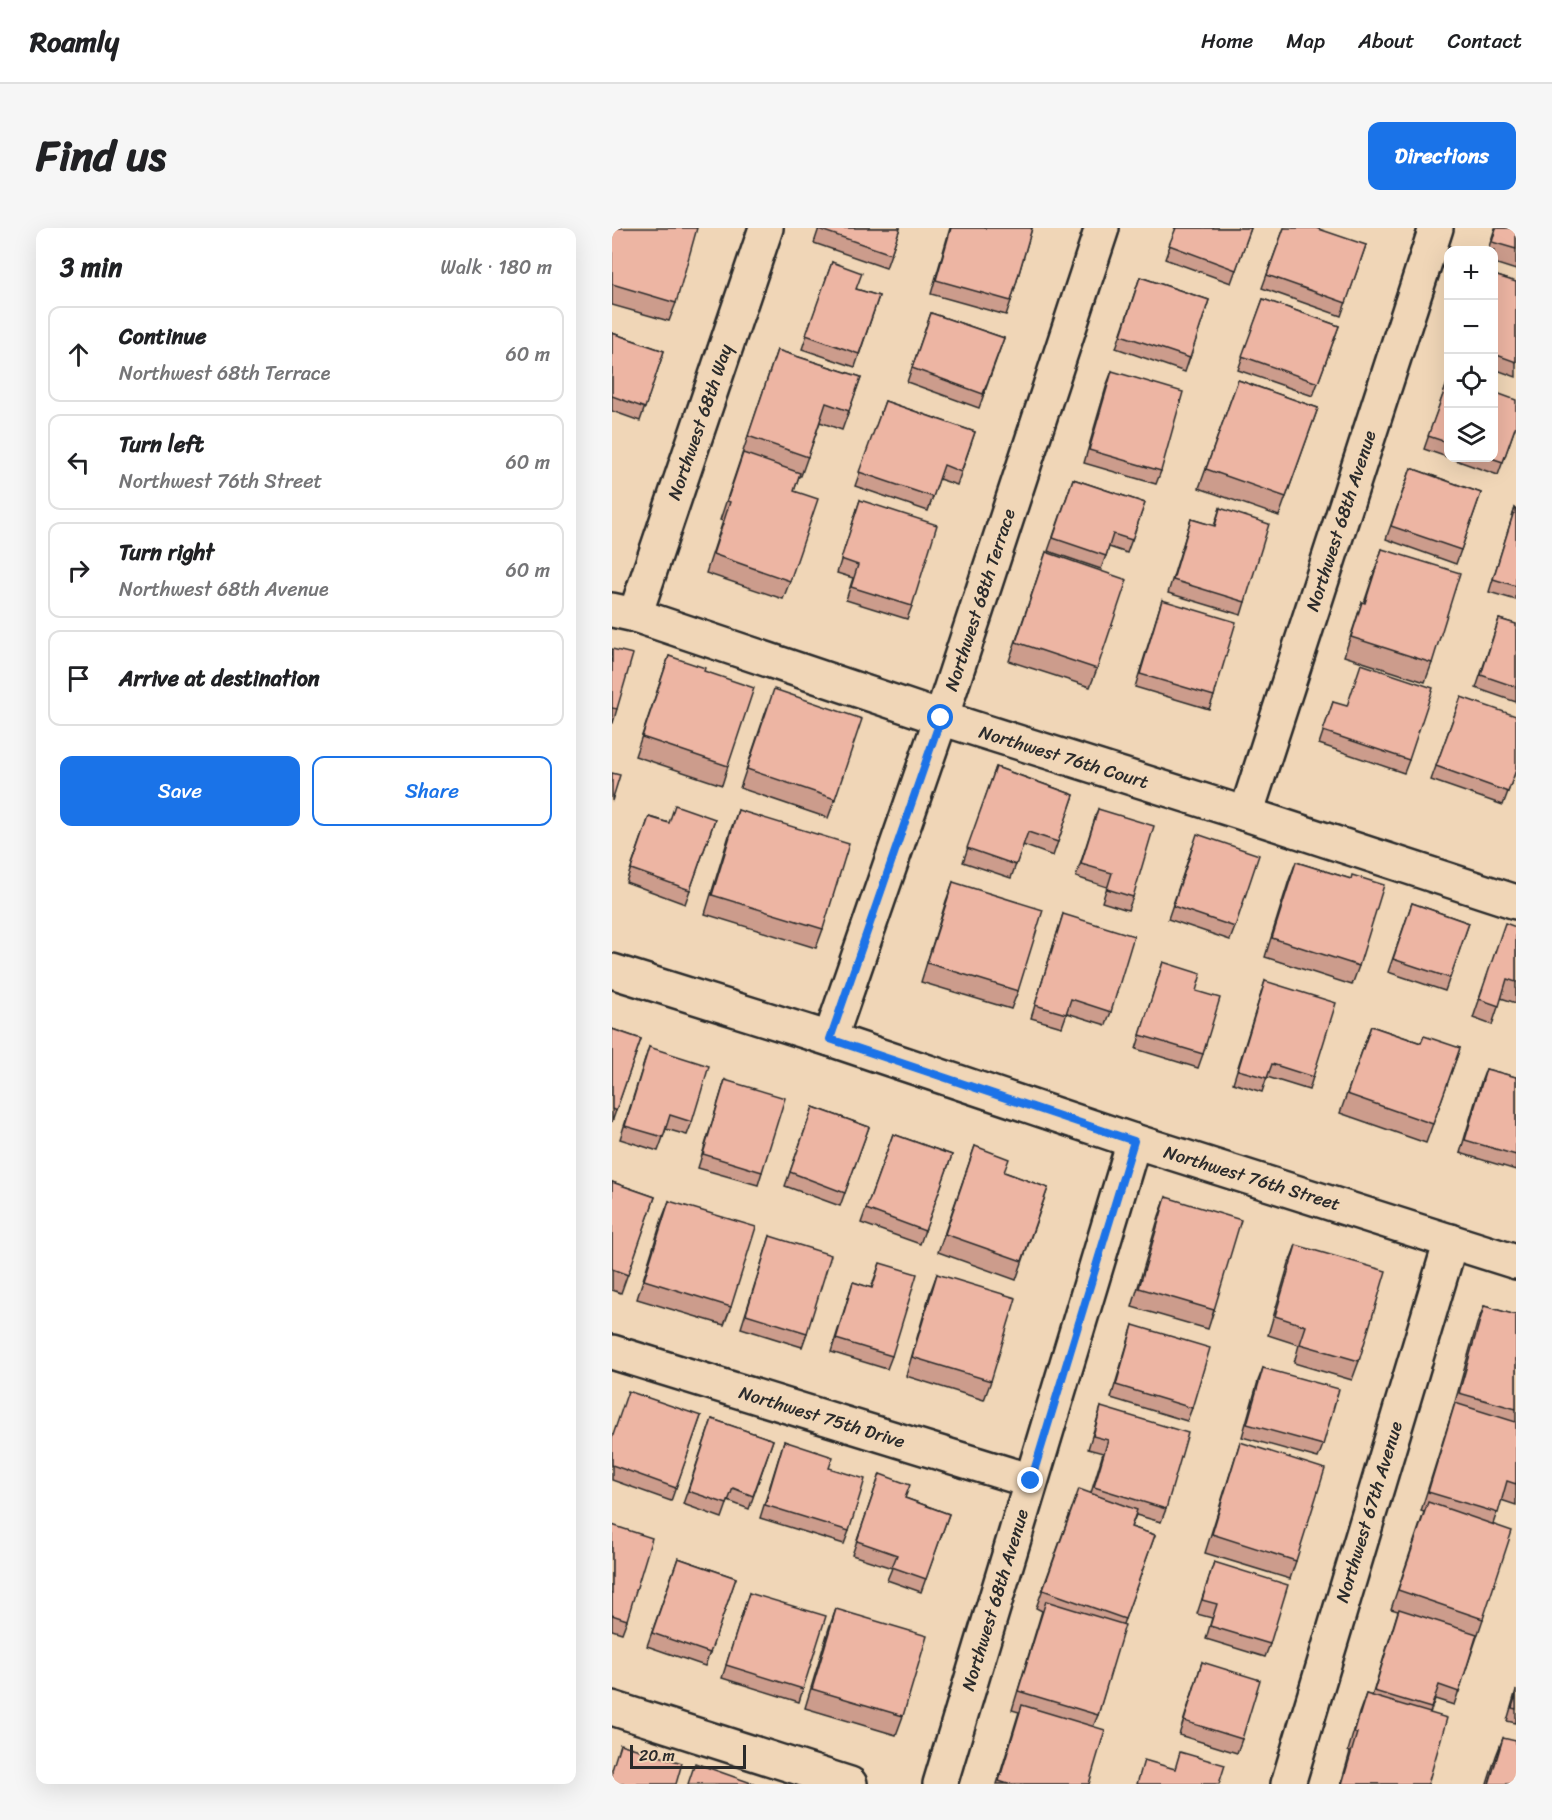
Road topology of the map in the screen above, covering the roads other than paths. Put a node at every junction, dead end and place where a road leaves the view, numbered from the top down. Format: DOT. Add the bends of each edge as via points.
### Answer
graph roads {
  1 [pos="766,228"];
  2 [pos="1102,228"];
  3 [pos="1436,228"];
  4 [pos="623,613"];
  5 [pos="941,718"];
  6 [pos="1246,814"];
  7 [pos="1516,902"];
  8 [pos="612,971"];
  9 [pos="830,1039"];
  10 [pos="1134,1141"];
  11 [pos="1451,1241"];
  12 [pos="1516,1262"];
  13 [pos="612,1352"];
  14 [pos="1031,1481"];
  15 [pos="612,1708"];
  16 [pos="850,1784"];
  17 [pos="940,1784"];
  18 [pos="1288,1784"];
  1 -- 4 [label="street, Northwest 68th Way"];
  2 -- 5 [label="street, Northwest 68th Terrace"];
  3 -- 6 [label="street, Northwest 68th Avenue"];
  4 -- 5 [label="street, Northwest 76th Court"];
  5 -- 6 [label="street, Northwest 76th Court"];
  5 -- 9 [label="street, Northwest 68th Terrace"];
  6 -- 7 [label="street, Northwest 76th Court"];
  8 -- 9 [label="street, Northwest 76th Street"];
  9 -- 10 [label="street, Northwest 76th Street"];
  10 -- 11 [label="street, Northwest 76th Street"];
  10 -- 14 [label="street, Northwest 68th Avenue"];
  11 -- 12 [label="street, Northwest 76th Street"];
  11 -- 18 [label="street, Northwest 67th Avenue"];
  13 -- 14 [label="street, Northwest 75th Drive"];
  14 -- 17 [label="street, Northwest 68th Avenue"];
  15 -- 16 [label="street"];
}
